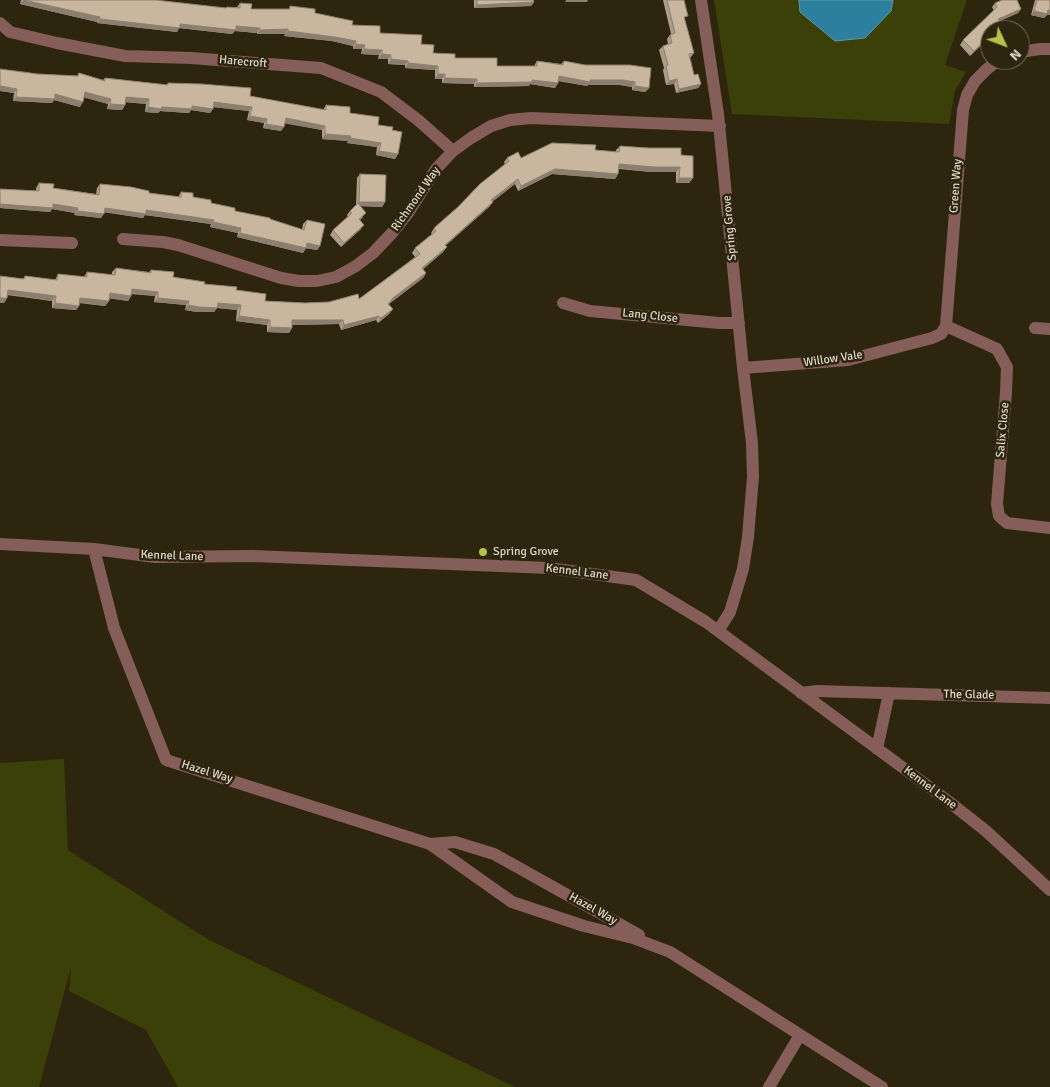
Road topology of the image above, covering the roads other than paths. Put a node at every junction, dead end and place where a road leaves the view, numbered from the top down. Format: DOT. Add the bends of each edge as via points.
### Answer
graph roads {
  1 [pos="701,0"];
  2 [pos="3,29"];
  3 [pos="1050,49"];
  4 [pos="1030,50"];
  5 [pos="986,70"];
  6 [pos="720,126"];
  7 [pos="453,151"];
  8 [pos="123,239"];
  9 [pos="0,240"];
  10 [pos="72,244"];
  11 [pos="563,303"];
  12 [pos="739,323"];
  13 [pos="946,326"];
  14 [pos="1035,328"];
  15 [pos="1050,329"];
  16 [pos="742,368"];
  17 [pos="1050,528"];
  18 [pos="0,544"];
  19 [pos="94,550"];
  20 [pos="718,631"];
  21 [pos="801,693"];
  22 [pos="889,693"];
  23 [pos="1050,698"];
  24 [pos="877,749"];
  25 [pos="430,844"];
  26 [pos="1050,890"];
  27 [pos="670,952"];
  28 [pos="800,1035"];
  29 [pos="769,1087"];
  30 [pos="882,1087"];
  1 -- 6 [label="street, Spring Grove"];
  2 -- 7 [label="street, Harecroft" via="125,56 321,68 381,92"];
  3 -- 4 [label="street"];
  5 -- 13 [label="street, Green Way" via="975,81 963,110"];
  6 -- 7 [label="street, Richmond Way" via="530,118 491,126"];
  6 -- 12 [label="street, Spring Grove"];
  7 -- 8 [label="street, Richmond Way" via="436,169 392,233 373,253 336,277 318,281 281,278 178,245"];
  9 -- 10 [label="street"];
  11 -- 12 [label="street, Lang Close" via="590,311"];
  12 -- 16 [label="street, Spring Grove"];
  13 -- 16 [label="street, Willow Vale" via="941,334 932,338 848,360"];
  13 -- 17 [label="street, Salix Close" via="997,349 1007,367 997,504 1000,516 1006,523"];
  14 -- 15 [label="street"];
  16 -- 20 [label="street, Spring Grove" via="752,443 748,537 743,569 730,612"];
  18 -- 19 [label="street, Kennel Lane"];
  19 -- 20 [label="street, Kennel Lane" via="155,557 253,556 558,570 636,580"];
  19 -- 25 [label="street, Hazel Way" via="114,628 166,760"];
  20 -- 21 [label="street, Kennel Lane"];
  21 -- 22 [label="street, The Glade"];
  21 -- 24 [label="street, Kennel Lane"];
  22 -- 23 [label="street, The Glade"];
  22 -- 24 [label="street"];
  24 -- 26 [label="street, Kennel Lane" via="986,831"];
  25 -- 27 [label="street, Hazel Way" via="512,902"];
  25 -- 27 [label="street, Hazel Way" via="455,842 494,854"];
  27 -- 28 [label="street, Hazel Way"];
  28 -- 29 [label="street"];
  28 -- 30 [label="street, Hazel Way"];
}
